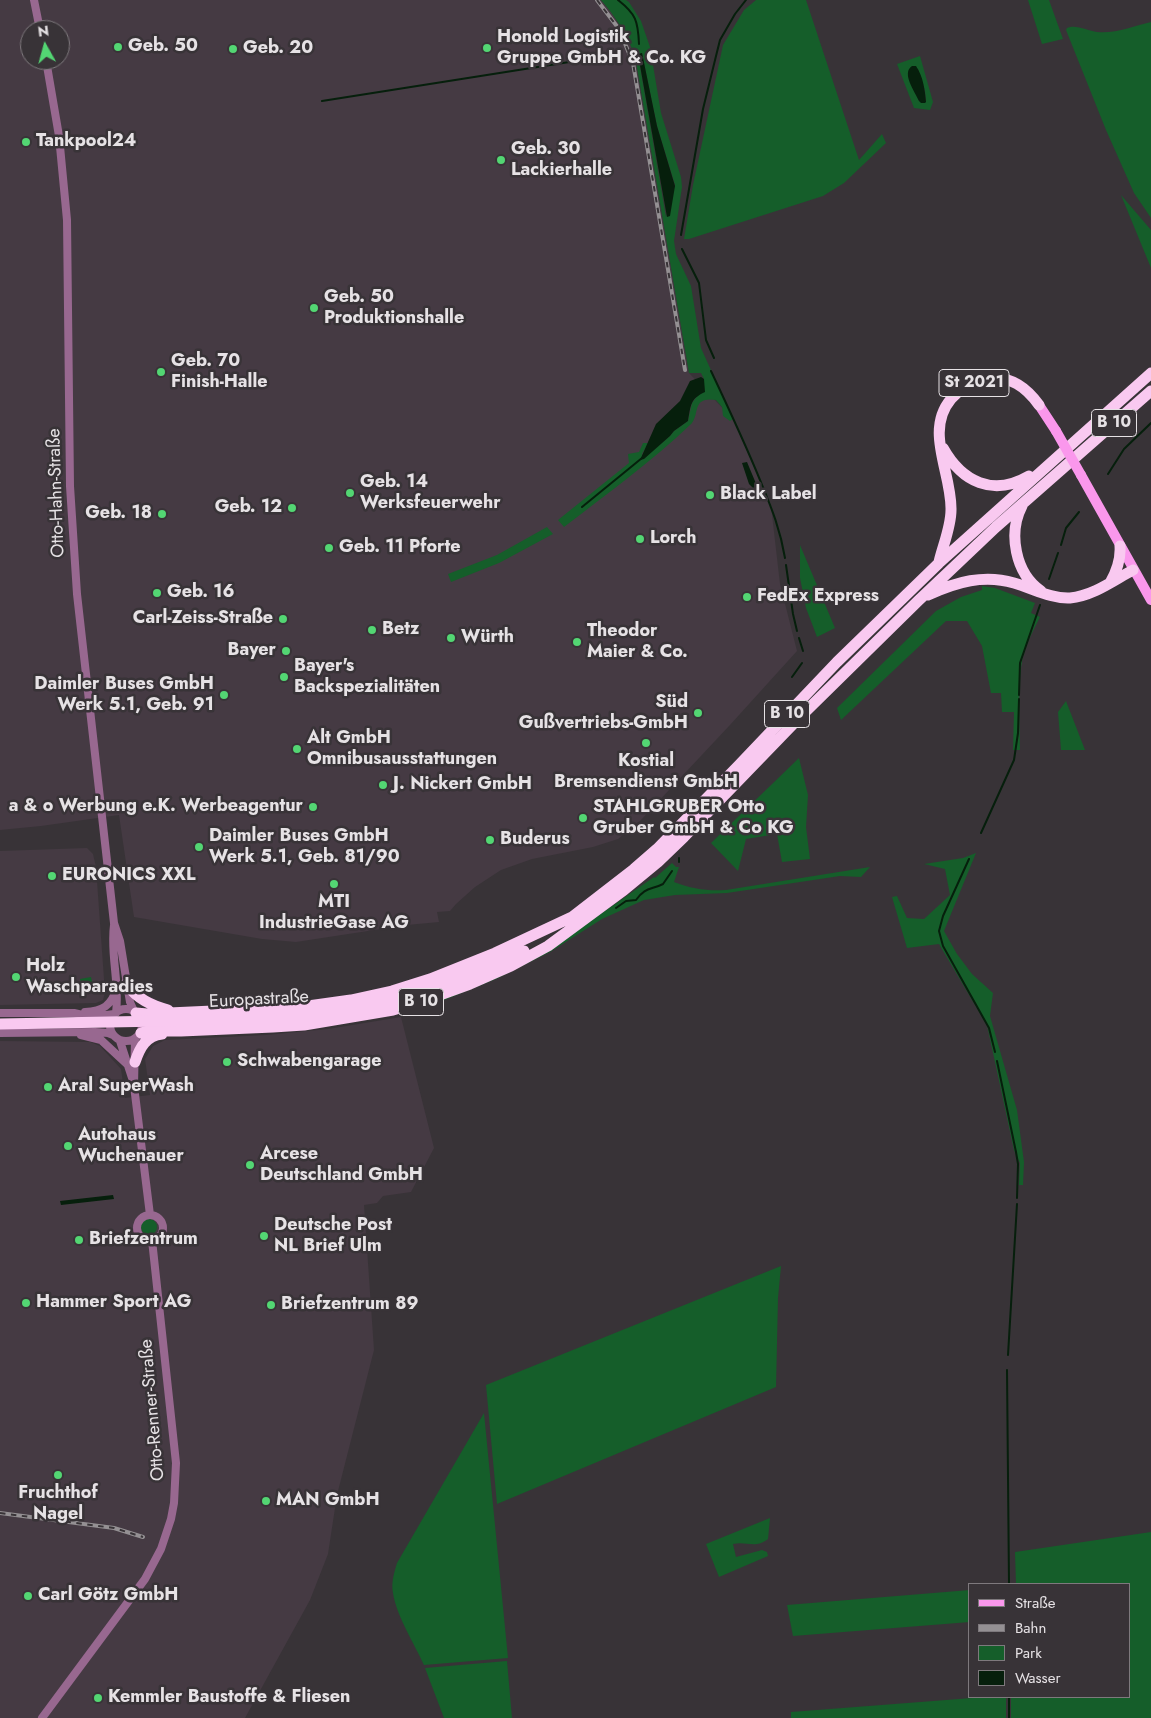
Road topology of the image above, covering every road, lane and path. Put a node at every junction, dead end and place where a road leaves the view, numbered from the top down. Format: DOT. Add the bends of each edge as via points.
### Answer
graph roads {
  1 [pos="34,0"];
  2 [pos="38,20"];
  3 [pos="48,70"];
  4 [pos="1151,373"];
  5 [pos="1151,391"];
  6 [pos="1039,405"];
  7 [pos="940,442"];
  8 [pos="1045,466"];
  9 [pos="1024,502"];
  10 [pos="1120,546"];
  11 [pos="938,563"];
  12 [pos="1133,570"];
  13 [pos="1110,582"];
  14 [pos="1046,595"];
  15 [pos="918,600"];
  16 [pos="1151,600"];
  17 [pos="575,921"];
  18 [pos="122,985"];
  19 [pos="135,1012"];
  20 [pos="177,1012"];
  21 [pos="0,1013"];
  22 [pos="74,1013"];
  23 [pos="115,1014"];
  24 [pos="0,1024"];
  25 [pos="181,1031"];
  26 [pos="74,1033"];
  27 [pos="0,1034"];
  28 [pos="113,1035"];
  29 [pos="138,1036"];
  30 [pos="120,1041"];
  31 [pos="131,1064"];
  32 [pos="150,1215"];
  33 [pos="152,1240"];
  34 [pos="42,1718"];
  1 -- 2 [label="street"];
  3 -- 18 [label="street, Otto-Hahn-Straße" via="67,220 70,486 77,594 114,924 120,941"];
  4 -- 8 [label="highway, B 10"];
  5 -- 9 [label="highway, B 10"];
  6 -- 7 [label="highway, St 2021" via="1025,388 1007,380 996,378 969,385 955,393 946,405 940,420"];
  6 -- 10 [label="main road, St 2021, bridge"];
  7 -- 8 [label="highway" via="960,471 978,483 1009,485"];
  7 -- 11 [label="highway" via="951,511"];
  8 -- 11 [label="highway, B 10"];
  9 -- 14 [label="highway" via="1015,529 1015,547 1023,570 1035,587"];
  9 -- 15 [label="highway, B 10"];
  10 -- 12 [label="main road, St 2021"];
  10 -- 13 [label="highway" via="1118,565"];
  11 -- 17 [label="highway, B 10" via="836,662 657,849"];
  12 -- 13 [label="highway"];
  12 -- 16 [label="main road, St 2021"];
  13 -- 14 [label="highway" via="1082,596"];
  14 -- 15 [label="highway" via="1013,583 984,580 945,587"];
  15 -- 17 [label="highway, B 10" via="684,837 624,890"];
  17 -- 20 [label="highway" via="392,991 301,1007"];
  17 -- 24 [label="highway, Europastraße / B 10, bridge" via="512,957 464,976 400,997 324,1013 273,1019"];
  17 -- 25 [label="highway, B 10" via="548,946 510,966 426,1000 392,1010 248,1030"];
  18 -- 19 [label="street, Otto-Hahn-Straße"];
  18 -- 20 [label="highway" via="148,1004"];
  18 -- 22 [label="street" via="101,1010"];
  18 -- 23 [label="street, Otto-Hahn-Straße"];
  19 -- 20 [label="highway"];
  19 -- 23 [label="street" via="125,1009"];
  19 -- 29 [label="street" via="142,1023"];
  21 -- 22 [label="street"];
  22 -- 23 [label="street" via="92,1016"];
  23 -- 28 [label="street" via="110,1024"];
  25 -- 29 [label="highway, B 10" via="148,1031"];
  25 -- 31 [label="highway, B 10" via="156,1034 140,1047"];
  26 -- 27 [label="street"];
  26 -- 28 [label="street" via="104,1032"];
  26 -- 31 [label="street" via="101,1040"];
  28 -- 30 [label="street"];
  29 -- 30 [label="street"];
  29 -- 31 [label="street, Otto-Renner-Straße"];
  30 -- 31 [label="street, Otto-Renner-Straße"];
  31 -- 32 [label="street, Otto-Renner-Straße"];
  32 -- 33 [label="street, Otto-Renner-Straße" via="158,1218 162,1226 160,1235"];
  32 -- 33 [label="street" via="142,1218 137,1228 141,1237"];
  33 -- 34 [label="street, Otto-Renner-Straße" via="176,1463 171,1519 161,1549 145,1579"];
}
